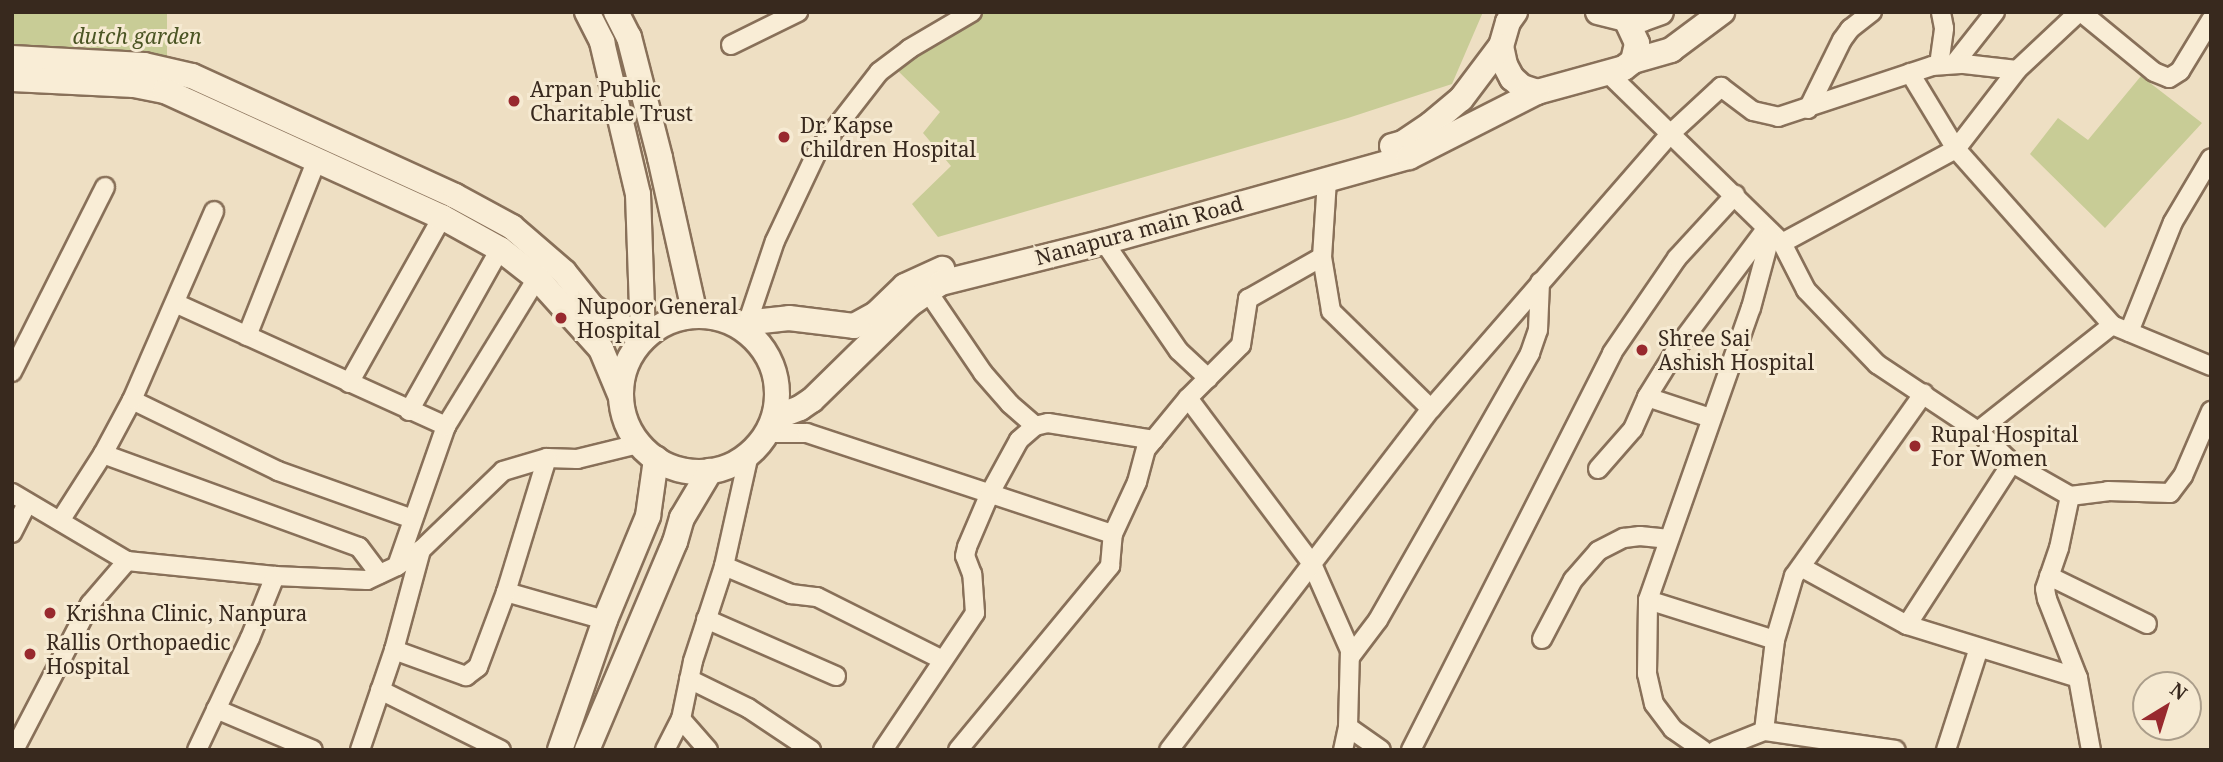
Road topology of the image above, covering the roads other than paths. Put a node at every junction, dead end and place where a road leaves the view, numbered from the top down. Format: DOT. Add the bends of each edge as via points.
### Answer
graph roads {
  1 [pos="587,12"];
  2 [pos="616,12"];
  3 [pos="797,12"];
  4 [pos="972,12"];
  5 [pos="1515,12"];
  6 [pos="1598,12"];
  7 [pos="1661,12"];
  8 [pos="1722,12"];
  9 [pos="1872,12"];
  10 [pos="1941,12"];
  11 [pos="1995,12"];
  12 [pos="2080,12"];
  13 [pos="1626,19"];
  14 [pos="2211,20"];
  15 [pos="731,45"];
  16 [pos="1501,46"];
  17 [pos="12,58"];
  18 [pos="1633,61"];
  19 [pos="1947,64"];
  20 [pos="2017,70"];
  21 [pos="1910,72"];
  22 [pos="1609,74"];
  23 [pos="12,79"];
  24 [pos="1537,92"];
  25 [pos="1808,109"];
  26 [pos="1669,135"];
  27 [pos="1956,149"];
  28 [pos="2211,158"];
  29 [pos="317,159"];
  30 [pos="1327,180"];
  31 [pos="105,187"];
  32 [pos="1735,195"];
  33 [pos="214,211"];
  34 [pos="442,217"];
  35 [pos="1773,235"];
  36 [pos="1104,242"];
  37 [pos="500,249"];
  38 [pos="1322,257"];
  39 [pos="537,278"];
  40 [pos="1540,282"];
  41 [pos="928,292"];
  42 [pos="175,303"];
  43 [pos="695,316"];
  44 [pos="741,323"];
  45 [pos="2121,329"];
  46 [pos="247,336"];
  47 [pos="643,339"];
  48 [pos="2211,366"];
  49 [pos="12,372"];
  50 [pos="1208,378"];
  51 [pos="349,383"];
  52 [pos="1924,393"];
  53 [pos="621,397"];
  54 [pos="1647,397"];
  55 [pos="1188,398"];
  56 [pos="132,400"];
  57 [pos="1431,409"];
  58 [pos="409,411"];
  59 [pos="2211,411"];
  60 [pos="1711,418"];
  61 [pos="446,426"];
  62 [pos="770,426"];
  63 [pos="1035,426"];
  64 [pos="1978,431"];
  65 [pos="1154,440"];
  66 [pos="647,452"];
  67 [pos="103,454"];
  68 [pos="749,454"];
  69 [pos="547,458"];
  70 [pos="2012,463"];
  71 [pos="1598,469"];
  72 [pos="710,471"];
  73 [pos="990,493"];
  74 [pos="2070,496"];
  75 [pos="20,498"];
  76 [pos="413,519"];
  77 [pos="60,522"];
  78 [pos="12,533"];
  79 [pos="1113,534"];
  80 [pos="1667,539"];
  81 [pos="421,550"];
  82 [pos="127,561"];
  83 [pos="1312,565"];
  84 [pos="397,566"];
  85 [pos="723,566"];
  86 [pos="1801,567"];
  87 [pos="379,574"];
  88 [pos="275,576"];
  89 [pos="2049,576"];
  90 [pos="506,592"];
  91 [pos="1648,600"];
  92 [pos="706,619"];
  93 [pos="605,620"];
  94 [pos="2147,624"];
  95 [pos="1907,625"];
  96 [pos="1542,639"];
  97 [pos="1775,640"];
  98 [pos="1979,648"];
  99 [pos="394,650"];
  100 [pos="1350,657"];
  101 [pos="941,659"];
  102 [pos="836,676"];
  103 [pos="2078,678"];
  104 [pos="689,679"];
  105 [pos="380,690"];
  106 [pos="216,709"];
  107 [pos="681,719"];
  108 [pos="1348,727"];
  109 [pos="1764,731"];
  110 [pos="465,741"];
  111 [pos="698,745"];
  112 [pos="14,750"];
  113 [pos="197,750"];
  114 [pos="313,750"];
  115 [pos="360,750"];
  116 [pos="501,750"];
  117 [pos="560,750"];
  118 [pos="587,750"];
  119 [pos="665,750"];
  120 [pos="811,750"];
  121 [pos="883,750"];
  122 [pos="958,750"];
  123 [pos="1169,750"];
  124 [pos="1343,750"];
  125 [pos="1381,750"];
  126 [pos="1410,750"];
  127 [pos="1703,750"];
  128 [pos="1716,750"];
  129 [pos="1896,750"];
  130 [pos="1946,750"];
  131 [pos="2091,750"];
  1 -- 47 [label="main road" via="602,42 638,194"];
  2 -- 43 [label="main road" via="629,37"];
  3 -- 15 [label="street"];
  4 -- 44 [label="street" via="879,72 817,152"];
  5 -- 16 [label="main road, Nanapura main Road"];
  6 -- 13 [label="main road"];
  7 -- 13 [label="main road"];
  8 -- 18 [label="main road, Nanapura main Road" via="1671,50"];
  9 -- 25 [label="street" via="1850,29"];
  10 -- 19 [label="street"];
  11 -- 19 [label="street"];
  12 -- 14 [label="street" via="2154,72 2169,78 2180,71"];
  12 -- 20 [label="street"];
  13 -- 18 [label="main road" via="1637,43"];
  16 -- 24 [label="main road" via="1512,78"];
  16 -- 44 [label="main road, Nanapura main Road" via="1461,99 1403,143 936,271 905,286 876,314 854,326 789,318"];
  17 -- 47 [label="main road" via="144,65 192,76 455,196 512,227 564,272 592,307"];
  18 -- 22 [label="main road, Nanapura main Road"];
  19 -- 20 [label="street"];
  19 -- 21 [label="street"];
  20 -- 27 [label="street"];
  21 -- 25 [label="street"];
  21 -- 27 [label="street"];
  22 -- 24 [label="main road, Nanapura main Road"];
  22 -- 26 [label="street"];
  23 -- 29 [label="main road" via="134,85 165,91"];
  24 -- 30 [label="main road, Nanapura main Road" via="1409,156"];
  25 -- 26 [label="street" via="1764,116 1721,87"];
  26 -- 32 [label="street"];
  26 -- 40 [label="street"];
  27 -- 35 [label="street"];
  27 -- 45 [label="street"];
  28 -- 45 [label="street" via="2173,222"];
  29 -- 34 [label="main road"];
  29 -- 46 [label="street"];
  30 -- 36 [label="main road, Nanapura main Road"];
  30 -- 38 [label="street"];
  31 -- 49 [label="street"];
  32 -- 35 [label="street"];
  32 -- 126 [label="street" via="1677,258 1612,354"];
  33 -- 42 [label="street"];
  34 -- 37 [label="main road"];
  34 -- 51 [label="street"];
  35 -- 52 [label="street" via="1806,290 1822,307 1877,364"];
  35 -- 54 [label="street" via="1680,344"];
  35 -- 60 [label="street"];
  36 -- 41 [label="main road, Nanapura main Road" via="941,283"];
  36 -- 50 [label="street" via="1179,351"];
  37 -- 39 [label="main road"];
  37 -- 58 [label="street"];
  38 -- 50 [label="street" via="1248,299 1241,345"];
  38 -- 57 [label="street" via="1331,311"];
  39 -- 53 [label="main road" via="601,349"];
  39 -- 61 [label="street"];
  40 -- 57 [label="street"];
  40 -- 100 [label="street" via="1538,330 1530,353 1378,620"];
  41 -- 62 [label="main road, Nanapura main Road" via="900,313 812,400"];
  41 -- 63 [label="street" via="983,373"];
  42 -- 46 [label="street"];
  42 -- 56 [label="street"];
  43 -- 44 [label="main road"];
  43 -- 47 [label="main road" via="667,323"];
  44 -- 62 [label="main road" via="766,354 775,375 777,396"];
  45 -- 48 [label="street"];
  45 -- 64 [label="street"];
  46 -- 51 [label="street"];
  47 -- 53 [label="main road" via="626,366"];
  50 -- 55 [label="street"];
  51 -- 58 [label="street"];
  52 -- 64 [label="street"];
  52 -- 86 [label="street"];
  53 -- 66 [label="main road" via="624,419"];
  54 -- 60 [label="street"];
  54 -- 71 [label="street" via="1633,429"];
  55 -- 65 [label="street"];
  55 -- 83 [label="street"];
  56 -- 67 [label="street"];
  56 -- 76 [label="street" via="298,480"];
  57 -- 83 [label="street"];
  58 -- 61 [label="street"];
  59 -- 74 [label="street" via="2183,477 2169,493 2108,491"];
  60 -- 80 [label="street"];
  61 -- 76 [label="street"];
  62 -- 68 [label="main road"];
  62 -- 73 [label="street" via="807,433"];
  63 -- 65 [label="street" via="1048,423"];
  63 -- 73 [label="street" via="1019,440"];
  64 -- 70 [label="street"];
  65 -- 79 [label="street" via="1146,449 1137,482"];
  66 -- 69 [label="street"];
  66 -- 72 [label="main road" via="691,472"];
  66 -- 93 [label="main road" via="648,516"];
  67 -- 77 [label="street"];
  67 -- 87 [label="street" via="359,547"];
  68 -- 72 [label="main road"];
  68 -- 85 [label="street"];
  69 -- 81 [label="street" via="503,471"];
  69 -- 90 [label="street"];
  70 -- 74 [label="street"];
  70 -- 95 [label="street"];
  72 -- 118 [label="main road" via="682,518"];
  73 -- 79 [label="street"];
  73 -- 101 [label="street" via="965,556 972,574 975,613"];
  74 -- 89 [label="street"];
  75 -- 77 [label="street"];
  75 -- 78 [label="street"];
  76 -- 84 [label="street"];
  77 -- 82 [label="street"];
  79 -- 122 [label="street" via="1110,566"];
  80 -- 91 [label="street"];
  80 -- 96 [label="street" via="1624,538 1598,551 1573,580"];
  81 -- 84 [label="street"];
  81 -- 99 [label="street"];
  82 -- 88 [label="street"];
  82 -- 112 [label="street" via="90,604"];
  83 -- 100 [label="street"];
  83 -- 123 [label="street"];
  84 -- 87 [label="street"];
  85 -- 92 [label="street"];
  85 -- 101 [label="street" via="791,594 817,597"];
  86 -- 95 [label="street"];
  86 -- 97 [label="street" via="1794,576"];
  87 -- 88 [label="street" via="366,580"];
  88 -- 106 [label="street"];
  89 -- 94 [label="street"];
  89 -- 103 [label="street" via="2047,599"];
  90 -- 93 [label="street"];
  90 -- 99 [label="street" via="473,672 466,676"];
  91 -- 97 [label="street"];
  91 -- 127 [label="street" via="1647,674 1654,704 1673,729"];
  92 -- 102 [label="street"];
  92 -- 104 [label="street"];
  93 -- 117 [label="main road"];
  95 -- 98 [label="street"];
  97 -- 109 [label="street"];
  98 -- 103 [label="street"];
  98 -- 130 [label="street"];
  99 -- 105 [label="street"];
  100 -- 108 [label="street"];
  101 -- 121 [label="street"];
  103 -- 131 [label="street"];
  104 -- 107 [label="street"];
  104 -- 120 [label="street" via="748,708"];
  105 -- 110 [label="street"];
  105 -- 115 [label="street"];
  106 -- 113 [label="street"];
  106 -- 114 [label="street"];
  107 -- 111 [label="street"];
  107 -- 119 [label="street"];
  108 -- 124 [label="street"];
  108 -- 125 [label="street"];
  109 -- 128 [label="street"];
  109 -- 129 [label="street"];
  110 -- 116 [label="street"];
}
